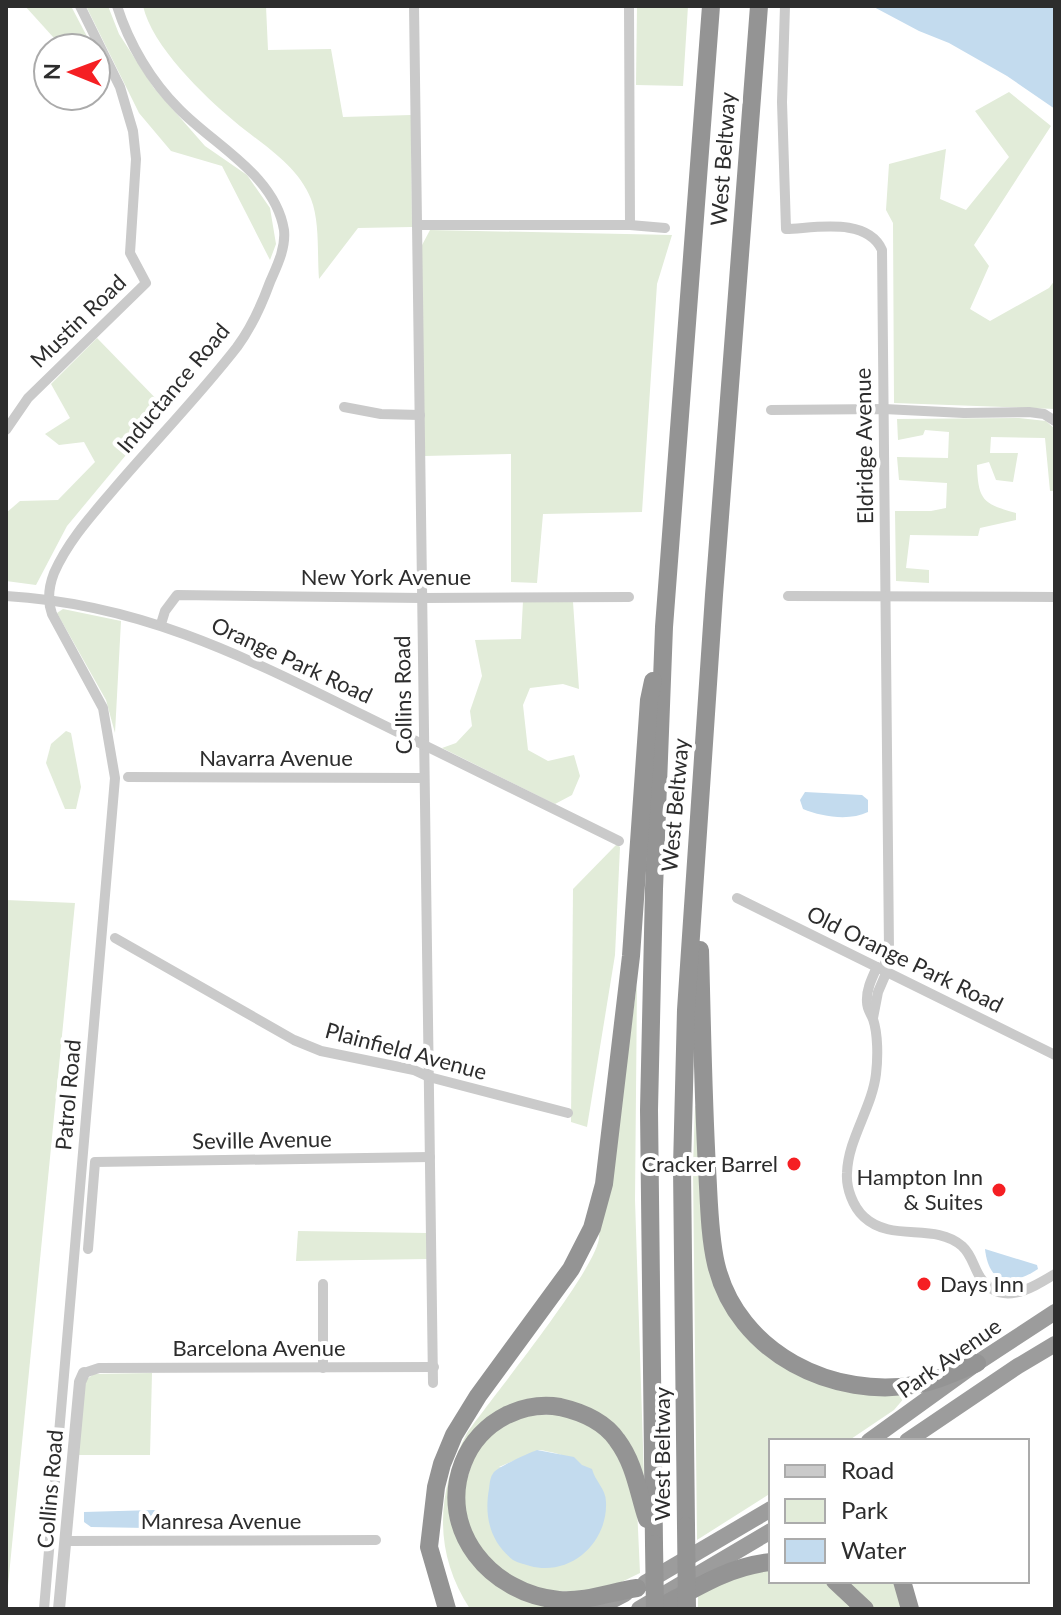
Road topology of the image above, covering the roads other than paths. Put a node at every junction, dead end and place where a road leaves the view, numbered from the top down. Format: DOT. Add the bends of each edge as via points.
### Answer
graph roads {
  1 [pos="80,6"];
  2 [pos="117,6"];
  3 [pos="414,6"];
  4 [pos="629,6"];
  5 [pos="711,6"];
  6 [pos="759,6"];
  7 [pos="785,6"];
  8 [pos="417,225"];
  9 [pos="630,225"];
  10 [pos="665,228"];
  11 [pos="344,407"];
  12 [pos="884,409"];
  13 [pos="771,410"];
  14 [pos="420,415"];
  15 [pos="1055,421"];
  16 [pos="6,430"];
  17 [pos="6,596"];
  18 [pos="788,596"];
  19 [pos="629,597"];
  20 [pos="886,597"];
  21 [pos="1055,597"];
  22 [pos="49,598"];
  23 [pos="422,598"];
  24 [pos="161,624"];
  25 [pos="664,627"];
  26 [pos="424,745"];
  27 [pos="128,777"];
  28 [pos="424,778"];
  29 [pos="698,835"];
  30 [pos="619,841"];
  31 [pos="737,898"];
  32 [pos="115,938"];
  33 [pos="882,969"];
  34 [pos="1055,1055"];
  35 [pos="429,1077"];
  36 [pos="568,1113"];
  37 [pos="430,1157"];
  38 [pos="88,1249"];
  39 [pos="1055,1274"];
  40 [pos="323,1284"];
  41 [pos="1055,1312"];
  42 [pos="1054,1345"];
  43 [pos="977,1363"];
  44 [pos="434,1367"];
  45 [pos="323,1368"];
  46 [pos="84,1373"];
  47 [pos="433,1383"];
  48 [pos="872,1439"];
  49 [pos="910,1439"];
  50 [pos="769,1510"];
  51 [pos="432,1531"];
  52 [pos="769,1532"];
  53 [pos="376,1540"];
  54 [pos="66,1541"];
  55 [pos="654,1544"];
  56 [pos="769,1562"];
  57 [pos="837,1583"];
  58 [pos="903,1583"];
  59 [pos="911,1583"];
  60 [pos="637,1588"];
  61 [pos="44,1609"];
  62 [pos="59,1609"];
  63 [pos="447,1609"];
  64 [pos="459,1609"];
  65 [pos="596,1609"];
  66 [pos="639,1609"];
  67 [pos="656,1609"];
  68 [pos="687,1609"];
  69 [pos="865,1609"];
  70 [pos="910,1609"];
  71 [pos="917,1609"];
  1 -- 16 [label="street, Mustin Road" via="120,87 133,131 130,253 146,283 28,398"];
  2 -- 22 [label="street, Inductance Road" via="153,79 266,189 278,209 284,240 268,289 239,344 79,530 54,573"];
  3 -- 8 [label="street, Collins Road"];
  4 -- 9 [label="street"];
  5 -- 25 [label="highway, West Beltway"];
  6 -- 29 [label="highway, West Beltway"];
  7 -- 12 [label="street, Eldridge Avenue" via="786,229 852,228 878,241"];
  8 -- 9 [label="street"];
  8 -- 14 [label="street, Collins Road"];
  9 -- 10 [label="street"];
  11 -- 14 [label="street"];
  12 -- 13 [label="street"];
  12 -- 15 [label="street" via="1029,412"];
  12 -- 20 [label="street, Eldridge Avenue"];
  14 -- 23 [label="street, Collins Road"];
  17 -- 22 [label="street, Orange Park Road"];
  18 -- 20 [label="street"];
  19 -- 23 [label="street, New York Avenue"];
  20 -- 21 [label="street"];
  20 -- 33 [label="street, Eldridge Avenue" via="889,950"];
  22 -- 24 [label="street, Orange Park Road"];
  22 -- 61 [label="street, Patrol Road" via="52,614 103,708 115,778"];
  23 -- 24 [label="street, New York Avenue" via="177,595"];
  23 -- 26 [label="street, Collins Road"];
  24 -- 26 [label="street, Orange Park Road" via="234,651"];
  25 -- 51 [label="highway" via="649,700 631,956 604,1184 592,1228 571,1269 454,1435 436,1487"];
  25 -- 55 [label="highway, West Beltway" via="649,1110"];
  26 -- 28 [label="street, Collins Road"];
  26 -- 30 [label="street, Orange Park Road"];
  27 -- 28 [label="street, Navarra Avenue"];
  28 -- 35 [label="street, Collins Road"];
  29 -- 43 [label="highway" via="708,1190 716,1263 729,1299 765,1344 808,1372 840,1383 919,1384"];
  29 -- 68 [label="highway, West Beltway, bridge" via="682,1167"];
  31 -- 33 [label="street, Old Orange Park Road"];
  32 -- 35 [label="street, Plainfield Avenue" via="294,1040"];
  33 -- 34 [label="street, Old Orange Park Road"];
  33 -- 39 [label="street, Eldridge Avenue" via="873,1018 876,1072 848,1160 850,1193 859,1211 887,1230 952,1239 970,1256 984,1282 1000,1292 1022,1293"];
  35 -- 36 [label="street, Plainfield Avenue"];
  35 -- 37 [label="street, Collins Road"];
  37 -- 38 [label="street, Seville Avenue" via="95,1162"];
  37 -- 44 [label="street, Collins Road"];
  40 -- 45 [label="street"];
  41 -- 43 [label="highway, Park Avenue"];
  42 -- 49 [label="highway, Park Avenue"];
  43 -- 48 [label="highway, Park Avenue"];
  44 -- 45 [label="street, Barcelona Avenue"];
  44 -- 47 [label="street, Collins Road"];
  45 -- 46 [label="street, Barcelona Avenue" via="99,1368"];
  46 -- 54 [label="street, Collins Road"];
  50 -- 60 [label="highway"];
  51 -- 63 [label="highway" via="429,1547"];
  51 -- 64 [label="highway"];
  52 -- 66 [label="highway"];
  53 -- 54 [label="street, Manresa Avenue"];
  54 -- 62 [label="street, Collins Road"];
  55 -- 60 [label="highway" via="630,1460 609,1430 584,1414 554,1406 527,1408 491,1425 466,1454 456,1487 458,1520 476,1557 500,1578 528,1593 561,1600"];
  55 -- 67 [label="highway, West Beltway, bridge"];
  56 -- 67 [label="highway" via="715,1577"];
  57 -- 69 [label="highway"];
  58 -- 70 [label="highway"];
  59 -- 71 [label="highway"];
  60 -- 65 [label="highway"];
}
